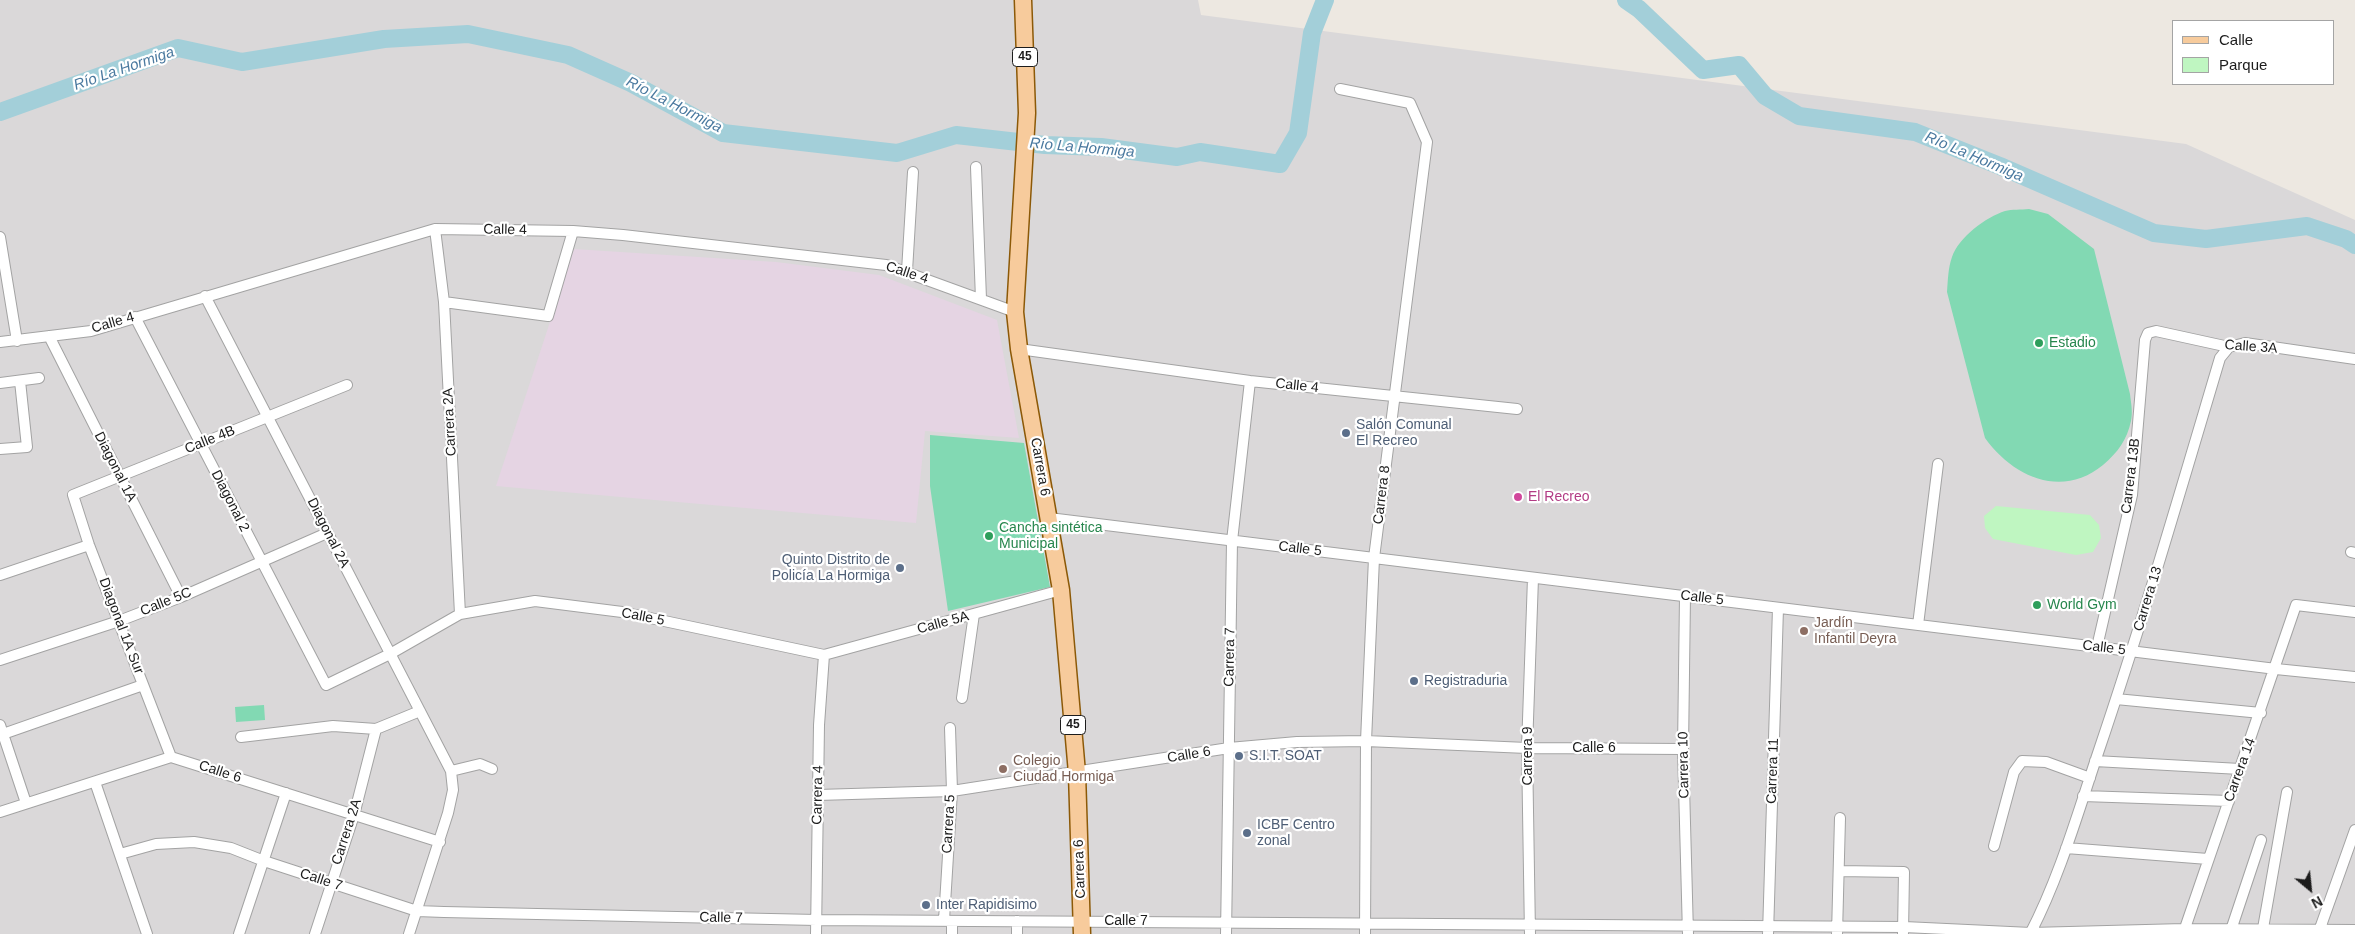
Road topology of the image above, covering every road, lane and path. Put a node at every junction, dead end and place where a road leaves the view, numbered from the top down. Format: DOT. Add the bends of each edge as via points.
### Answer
graph roads {
  1 [pos="1023,0"];
  2 [pos="1340,89"];
  3 [pos="976,167"];
  4 [pos="912,172"];
  5 [pos="435,230"];
  6 [pos="573,231"];
  7 [pos="0,237"];
  8 [pos="907,271"];
  9 [pos="205,296"];
  10 [pos="981,300"];
  11 [pos="444,302"];
  12 [pos="1015,312"];
  13 [pos="135,318"];
  14 [pos="2148,333"];
  15 [pos="49,336"];
  16 [pos="17,340"];
  17 [pos="0,342"];
  18 [pos="2229,347"];
  19 [pos="1019,349"];
  20 [pos="2355,359"];
  21 [pos="39,378"];
  22 [pos="20,381"];
  23 [pos="1250,381"];
  24 [pos="0,383"];
  25 [pos="347,385"];
  26 [pos="1394,396"];
  27 [pos="1517,409"];
  28 [pos="268,417"];
  29 [pos="201,444"];
  30 [pos="0,449"];
  31 [pos="1938,464"];
  32 [pos="120,476"];
  33 [pos="73,495"];
  34 [pos="1049,518"];
  35 [pos="328,533"];
  36 [pos="1232,541"];
  37 [pos="89,545"];
  38 [pos="1374,558"];
  39 [pos="262,563"];
  40 [pos="0,574"];
  41 [pos="1532,578"];
  42 [pos="1061,590"];
  43 [pos="1685,596"];
  44 [pos="181,597"];
  45 [pos="1778,608"];
  46 [pos="2355,612"];
  47 [pos="460,614"];
  48 [pos="974,614"];
  49 [pos="119,621"];
  50 [pos="1918,625"];
  51 [pos="2097,647"];
  52 [pos="2132,651"];
  53 [pos="390,654"];
  54 [pos="824,655"];
  55 [pos="0,660"];
  56 [pos="2276,669"];
  57 [pos="2355,677"];
  58 [pos="143,685"];
  59 [pos="962,698"];
  60 [pos="2116,699"];
  61 [pos="420,711"];
  62 [pos="2261,713"];
  63 [pos="950,728"];
  64 [pos="376,729"];
  65 [pos="1,731"];
  66 [pos="241,737"];
  67 [pos="1366,740"];
  68 [pos="1229,748"];
  69 [pos="1527,748"];
  70 [pos="1683,749"];
  71 [pos="171,757"];
  72 [pos="2095,761"];
  73 [pos="492,769"];
  74 [pos="2240,769"];
  75 [pos="451,771"];
  76 [pos="1077,773"];
  77 [pos="2090,778"];
  78 [pos="95,782"];
  79 [pos="952,792"];
  80 [pos="2287,792"];
  81 [pos="286,793"];
  82 [pos="818,795"];
  83 [pos="2083,796"];
  84 [pos="2229,801"];
  85 [pos="26,803"];
  86 [pos="0,812"];
  87 [pos="354,815"];
  88 [pos="1840,818"];
  89 [pos="2355,830"];
  90 [pos="2261,840"];
  91 [pos="440,842"];
  92 [pos="1994,846"];
  93 [pos="2066,848"];
  94 [pos="120,854"];
  95 [pos="2208,859"];
  96 [pos="264,861"];
  97 [pos="1839,871"];
  98 [pos="331,883"];
  99 [pos="417,911"];
  100 [pos="817,920"];
  101 [pos="948,921"];
  102 [pos="1017,921"];
  103 [pos="1226,922"];
  104 [pos="1365,923"];
  105 [pos="1082,928"];
  106 [pos="1530,929"];
  107 [pos="1688,930"];
  108 [pos="1768,930"];
  109 [pos="1838,930"];
  110 [pos="2231,930"];
  111 [pos="2355,930"];
  112 [pos="1904,931"];
  113 [pos="2183,932"];
  114 [pos="2262,932"];
  115 [pos="2318,932"];
  116 [pos="242,933"];
  117 [pos="147,934"];
  118 [pos="315,934"];
  119 [pos="409,934"];
  120 [pos="816,934"];
  121 [pos="952,934"];
  122 [pos="1017,934"];
  123 [pos="1226,934"];
  124 [pos="1365,934"];
  125 [pos="2030,934"];
  1 -- 12 [label="main road, Carrera 6 / 45" via="1026,113"];
  2 -- 26 [label="street, Carrera 8" via="1410,103 1427,142"];
  3 -- 10 [label="street"];
  4 -- 8 [label="street"];
  5 -- 6 [label="street, Calle 4"];
  5 -- 9 [label="street, Calle 4"];
  5 -- 11 [label="street, Carrera 2A"];
  6 -- 8 [label="street, Calle 4" via="886,264"];
  6 -- 11 [label="street" via="548,316"];
  7 -- 16 [label="street"];
  8 -- 10 [label="street, Calle 4"];
  9 -- 13 [label="street, Calle 4"];
  9 -- 28 [label="street, Diagonal 2A"];
  10 -- 12 [label="street, Calle 4"];
  11 -- 47 [label="street, Carrera 2A"];
  12 -- 19 [label="main road, Carrera 6 / 45"];
  13 -- 15 [label="street, Calle 4" via="90,330"];
  13 -- 29 [label="street, Diagonal 2"];
  14 -- 18 [label="street, Calle 3A" via="2156,331"];
  14 -- 51 [label="street, Carrera 13B" via="2132,495"];
  15 -- 16 [label="street, Calle 4"];
  15 -- 32 [label="street, Diagonal 1A"];
  16 -- 17 [label="street, Calle 4"];
  18 -- 20 [label="street, Calle 3A" via="2245,343"];
  18 -- 52 [label="street, Carrera 13" via="2220,358"];
  19 -- 23 [label="street, Calle 4"];
  19 -- 34 [label="main road, Carrera 6 / 45"];
  21 -- 22 [label="street"];
  22 -- 24 [label="street"];
  22 -- 30 [label="street" via="27,447"];
  23 -- 26 [label="street, Calle 4"];
  23 -- 36 [label="street, Carrera 7"];
  25 -- 28 [label="street, Calle 4B"];
  26 -- 27 [label="street, Calle 4"];
  26 -- 38 [label="street, Carrera 8"];
  28 -- 29 [label="street, Calle 4B"];
  28 -- 35 [label="street, Diagonal 2A"];
  29 -- 32 [label="street, Calle 4B"];
  29 -- 39 [label="street, Diagonal 2"];
  31 -- 50 [label="street"];
  32 -- 33 [label="street, Calle 4B"];
  32 -- 44 [label="street, Diagonal 1A"];
  33 -- 37 [label="street, Diagonal 1A Sur"];
  34 -- 36 [label="street, Calle 5"];
  34 -- 42 [label="main road, Carrera 6 / 45"];
  35 -- 39 [label="street, Calle 5C"];
  35 -- 53 [label="street, Diagonal 2A"];
  36 -- 38 [label="street, Calle 5"];
  36 -- 68 [label="street, Carrera 7"];
  37 -- 40 [label="street"];
  37 -- 49 [label="street, Diagonal 1A Sur"];
  38 -- 41 [label="street, Calle 5"];
  38 -- 67 [label="street, Carrera 8"];
  39 -- 44 [label="street, Calle 5C"];
  39 -- 53 [label="street, Diagonal 2" via="326,685"];
  41 -- 43 [label="street, Calle 5"];
  41 -- 69 [label="street, Carrera 9"];
  42 -- 48 [label="street, Calle 5A"];
  42 -- 76 [label="main road, Carrera 6 / 45"];
  43 -- 45 [label="street, Calle 5"];
  43 -- 70 [label="street, Carrera 10"];
  44 -- 49 [label="street, Calle 5C"];
  45 -- 50 [label="street, Calle 5"];
  45 -- 108 [label="street, Carrera 11"];
  46 -- 56 [label="street, Carrera 14" via="2296,605"];
  47 -- 53 [label="street"];
  47 -- 54 [label="street, Calle 5" via="534,601 622,612"];
  48 -- 54 [label="street, Calle 5A"];
  48 -- 59 [label="street"];
  49 -- 55 [label="street, Calle 5C"];
  49 -- 58 [label="street, Diagonal 1A Sur"];
  50 -- 51 [label="street, Calle 5"];
  51 -- 52 [label="street, Calle 5"];
  52 -- 56 [label="street, Calle 5"];
  52 -- 60 [label="street, Carrera 13"];
  53 -- 61 [label="street, Diagonal 2A"];
  54 -- 82 [label="street, Carrera 4"];
  56 -- 57 [label="street, Calle 5"];
  56 -- 62 [label="street, Carrera 14"];
  58 -- 65 [label="street"];
  58 -- 71 [label="street, Diagonal 1A Sur"];
  60 -- 62 [label="street"];
  60 -- 72 [label="street, Carrera 13"];
  61 -- 64 [label="street"];
  61 -- 75 [label="street, Diagonal 2A"];
  62 -- 74 [label="street, Carrera 14"];
  63 -- 79 [label="street, Carrera 5"];
  64 -- 66 [label="street" via="334,726"];
  64 -- 87 [label="street, Carrera 2A"];
  65 -- 85 [label="street"];
  67 -- 68 [label="street, Calle 6"];
  67 -- 69 [label="street, Calle 6"];
  67 -- 104 [label="street, Carrera 8"];
  68 -- 76 [label="street, Calle 6"];
  68 -- 103 [label="street, Carrera 7"];
  69 -- 70 [label="street, Calle 6"];
  69 -- 106 [label="street, Carrera 9"];
  70 -- 107 [label="street, Carrera 10"];
  71 -- 78 [label="street"];
  71 -- 81 [label="street, Calle 6"];
  72 -- 74 [label="street"];
  72 -- 77 [label="street, Carrera 13"];
  73 -- 75 [label="street" via="480,764"];
  74 -- 84 [label="street, Carrera 14"];
  75 -- 91 [label="street" via="453,790"];
  76 -- 79 [label="street, Calle 6"];
  76 -- 105 [label="main road, Carrera 6 / 45"];
  77 -- 83 [label="street, Carrera 13"];
  77 -- 92 [label="street" via="2046,762 2022,761 2014,772"];
  78 -- 85 [label="street"];
  78 -- 94 [label="street"];
  79 -- 82 [label="street, Calle 6"];
  79 -- 101 [label="street, Carrera 5"];
  80 -- 114 [label="street"];
  81 -- 87 [label="street, Calle 6"];
  81 -- 96 [label="street"];
  82 -- 100 [label="street, Carrera 4"];
  83 -- 84 [label="street"];
  83 -- 93 [label="street, Carrera 13"];
  84 -- 95 [label="street, Carrera 14"];
  85 -- 86 [label="street"];
  87 -- 91 [label="street, Calle 6"];
  87 -- 98 [label="street, Carrera 2A"];
  88 -- 97 [label="street"];
  89 -- 115 [label="street"];
  90 -- 110 [label="street"];
  91 -- 99 [label="street"];
  93 -- 95 [label="street"];
  93 -- 125 [label="street, Carrera 13" via="2050,896"];
  94 -- 96 [label="street, Calle 7" via="156,844 194,842 231,848"];
  94 -- 117 [label="street"];
  95 -- 113 [label="street, Carrera 14"];
  96 -- 98 [label="street, Calle 7"];
  96 -- 116 [label="street"];
  97 -- 109 [label="street"];
  97 -- 112 [label="street" via="1904,872"];
  98 -- 99 [label="street, Calle 7"];
  98 -- 118 [label="street, Carrera 2A"];
  99 -- 100 [label="street, Calle 7"];
  99 -- 119 [label="street"];
  100 -- 101 [label="street, Calle 7"];
  100 -- 120 [label="street, Carrera 4"];
  101 -- 102 [label="street, Calle 7"];
  101 -- 121 [label="street, Carrera 5"];
  102 -- 105 [label="street, Calle 7"];
  102 -- 122 [label="street"];
  103 -- 104 [label="street, Calle 7"];
  103 -- 105 [label="street, Calle 7"];
  103 -- 123 [label="street, Carrera 7"];
  104 -- 106 [label="street, Calle 7"];
  104 -- 124 [label="street, Carrera 8"];
  106 -- 107 [label="street, Calle 7"];
  107 -- 108 [label="street, Calle 7"];
  108 -- 109 [label="street, Calle 7"];
  109 -- 112 [label="street, Calle 7"];
  110 -- 113 [label="street, Calle 7"];
  110 -- 114 [label="street, Calle 7"];
  111 -- 115 [label="street, Calle 7"];
  112 -- 125 [label="street, Calle 7"];
  113 -- 125 [label="street, Calle 7"];
  114 -- 115 [label="street, Calle 7"];
}
